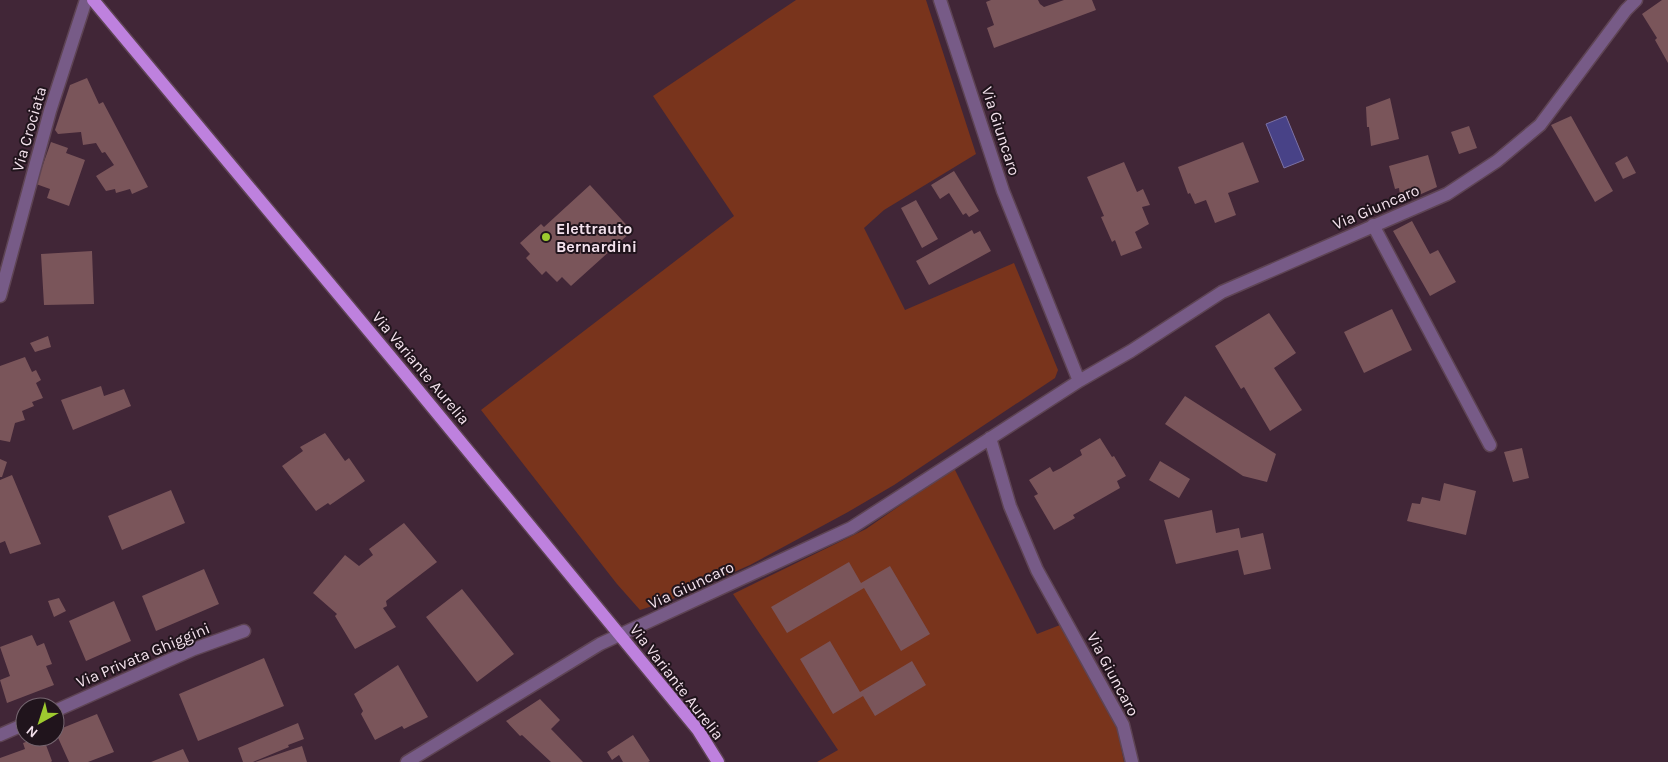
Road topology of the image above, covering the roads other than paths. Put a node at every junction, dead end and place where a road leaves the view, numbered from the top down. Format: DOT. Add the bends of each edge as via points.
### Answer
graph roads {
  1 [pos="86,0"];
  2 [pos="93,0"];
  3 [pos="940,0"];
  4 [pos="1636,0"];
  5 [pos="1373,225"];
  6 [pos="0,296"];
  7 [pos="1079,381"];
  8 [pos="990,438"];
  9 [pos="1490,445"];
  10 [pos="244,631"];
  11 [pos="620,635"];
  12 [pos="65,706"];
  13 [pos="15,728"];
  14 [pos="0,735"];
  15 [pos="407,762"];
  16 [pos="718,762"];
  17 [pos="1132,762"];
  1 -- 6 [label="street, Via Crociata" via="50,111"];
  2 -- 11 [label="main road, Via Variante Aurelia"];
  3 -- 7 [label="street, Via Giuncaro" via="1004,191"];
  4 -- 5 [label="street, Via Giuncaro" via="1540,125 1498,161 1447,194"];
  5 -- 7 [label="street, Via Giuncaro" via="1222,292"];
  5 -- 9 [label="street"];
  7 -- 8 [label="street, Via Giuncaro"];
  8 -- 11 [label="street, Via Giuncaro" via="851,528"];
  8 -- 17 [label="street, Via Giuncaro" via="1010,506 1037,570 1123,725"];
  10 -- 12 [label="street, Via Privata Ghiggini" via="194,649"];
  11 -- 15 [label="street, Via Giuncaro" via="600,644"];
  11 -- 16 [label="main road, Via Variante Aurelia" via="698,730"];
  13 -- 14 [label="street"];
}
